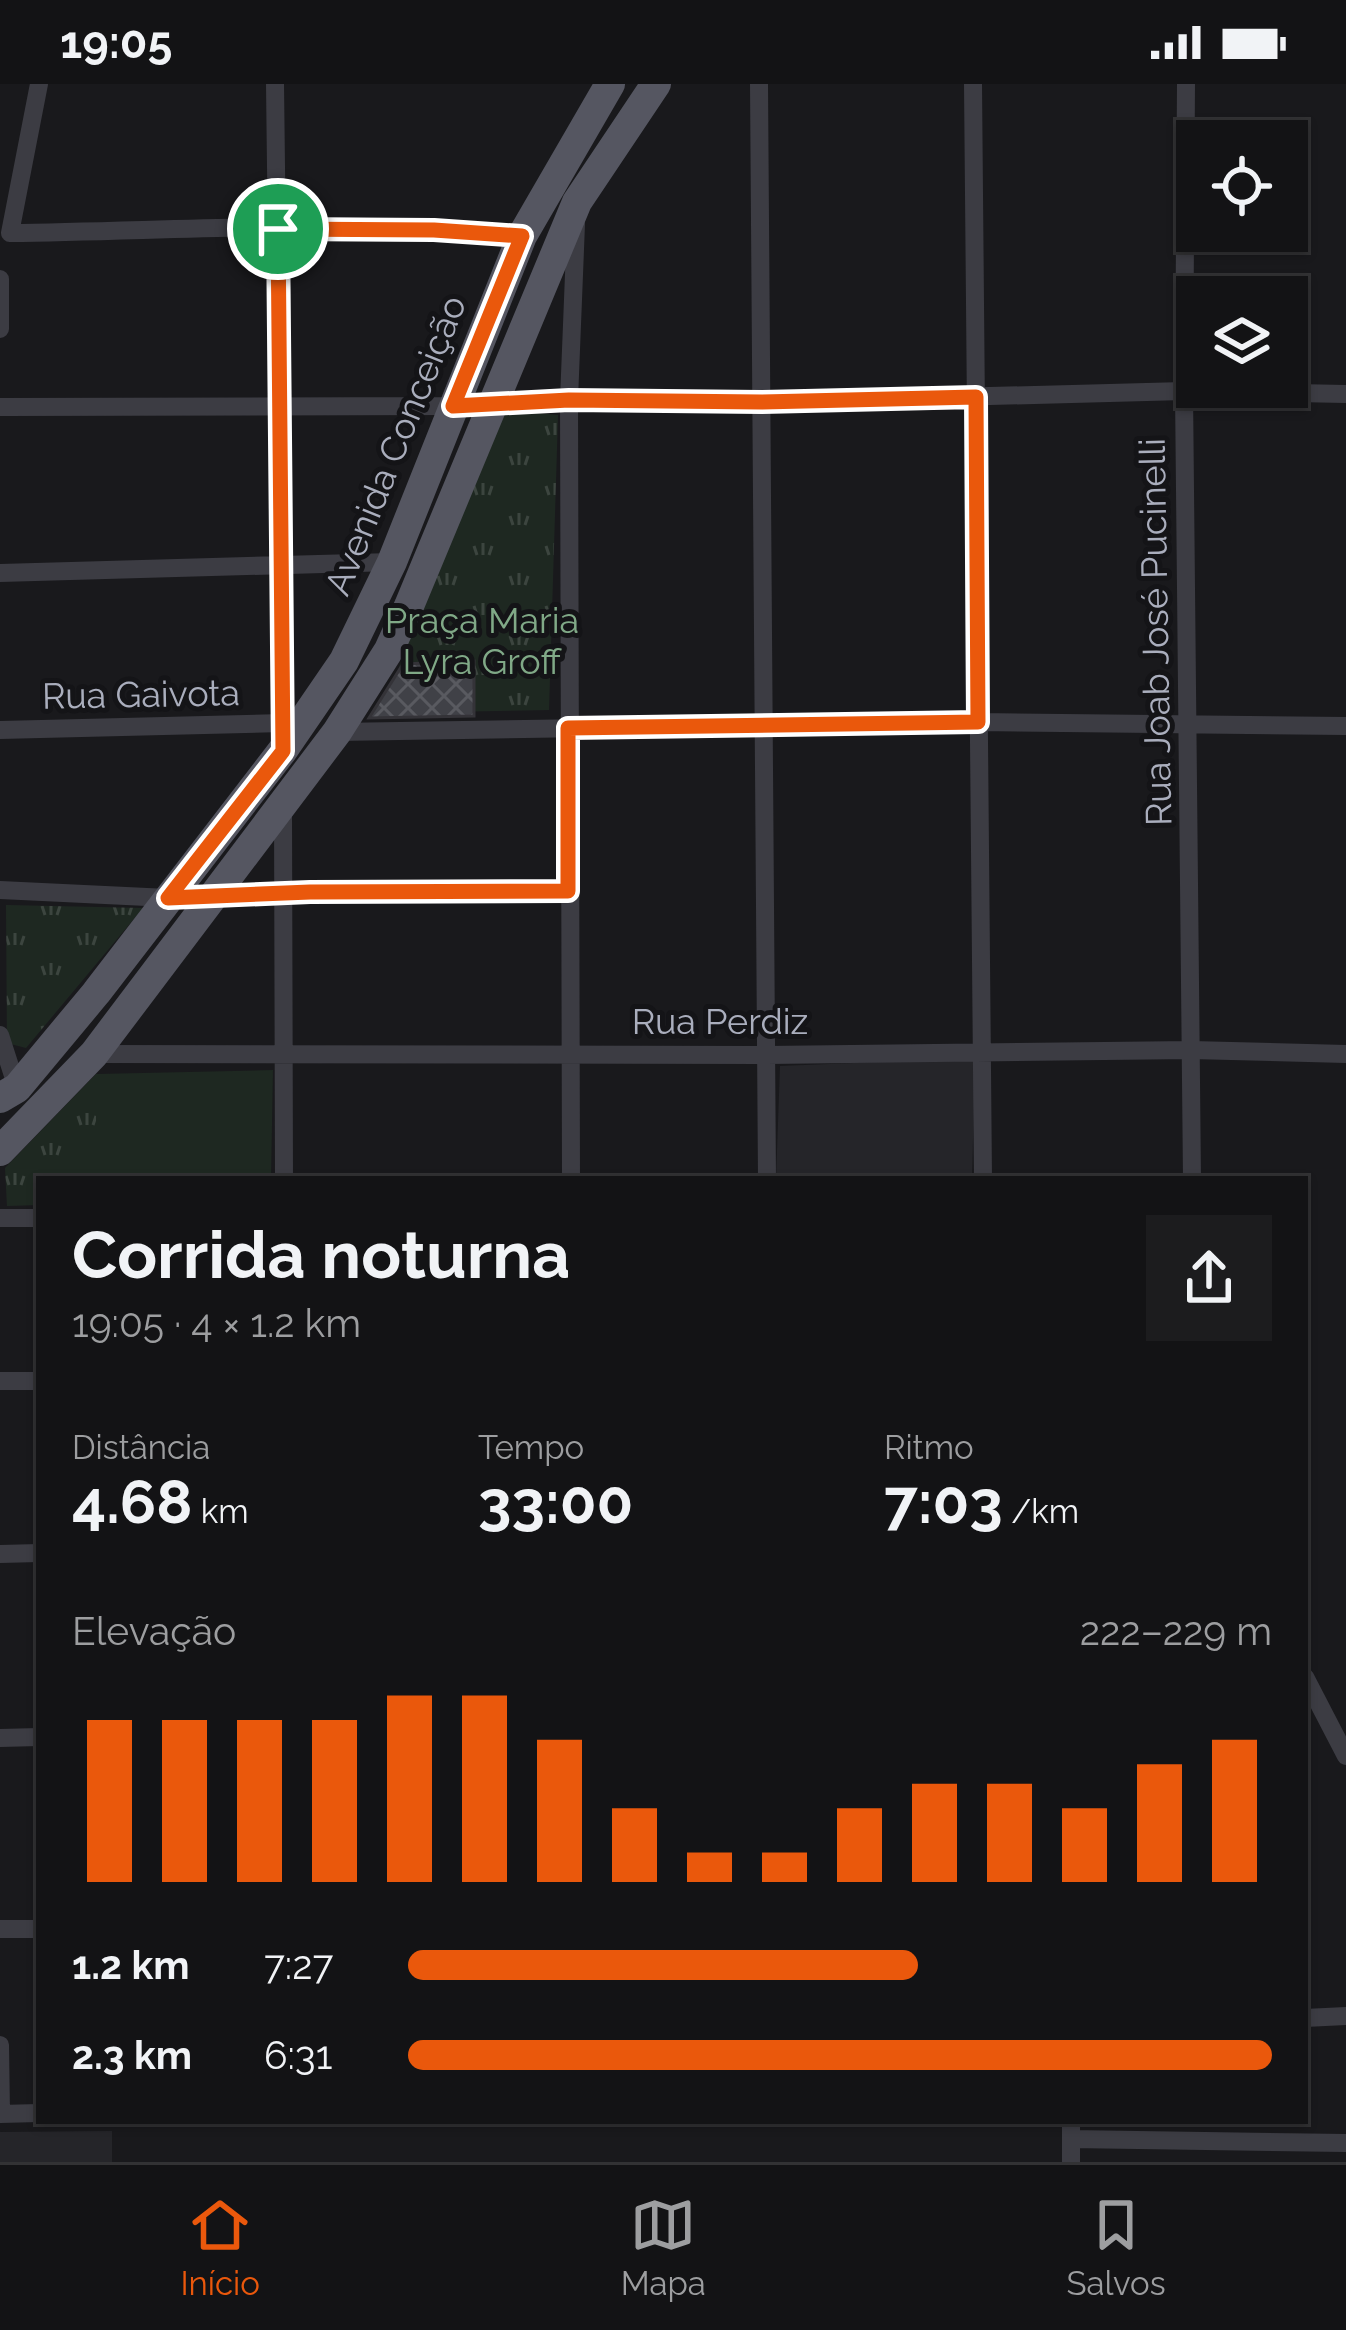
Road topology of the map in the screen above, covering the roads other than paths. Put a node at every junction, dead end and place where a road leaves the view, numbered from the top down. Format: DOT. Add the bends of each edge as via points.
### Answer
graph roads {
  1 [pos="39,84"];
  2 [pos="275,84"];
  3 [pos="610,84"];
  4 [pos="656,84"];
  5 [pos="759,84"];
  6 [pos="973,84"];
  7 [pos="1186,84"];
  8 [pos="589,98"];
  9 [pos="577,202"];
  10 [pos="278,229"];
  11 [pos="522,236"];
  12 [pos="5,238"];
  13 [pos="1185,276"];
  14 [pos="0,279"];
  15 [pos="0,329"];
  16 [pos="1176,391"];
  17 [pos="1308,393"];
  18 [pos="1346,394"];
  19 [pos="976,397"];
  20 [pos="569,400"];
  21 [pos="762,402"];
  22 [pos="494,403"];
  23 [pos="453,406"];
  24 [pos="0,407"];
  25 [pos="280,407"];
  26 [pos="1184,408"];
  27 [pos="392,562"];
  28 [pos="280,567"];
  29 [pos="0,573"];
  30 [pos="978,722"];
  31 [pos="1190,725"];
  32 [pos="764,726"];
  33 [pos="1346,726"];
  34 [pos="568,728"];
  35 [pos="0,730"];
  36 [pos="338,733"];
  37 [pos="283,737"];
  38 [pos="283,803"];
  39 [pos="0,890"];
  40 [pos="568,891"];
  41 [pos="282,893"];
  42 [pos="168,898"];
  43 [pos="211,899"];
  44 [pos="0,1035"];
  45 [pos="1191,1050"];
  46 [pos="982,1052"];
  47 [pos="94,1054"];
  48 [pos="571,1054"];
  49 [pos="1346,1054"];
  50 [pos="767,1055"];
  51 [pos="282,1056"];
  52 [pos="6,1097"];
  53 [pos="0,1150"];
  54 [pos="284,1176"];
  55 [pos="571,1176"];
  56 [pos="766,1176"];
  57 [pos="983,1176"];
  58 [pos="1192,1176"];
  59 [pos="0,1218"];
  60 [pos="36,1218"];
  61 [pos="0,1381"];
  62 [pos="36,1381"];
  63 [pos="36,1553"];
  64 [pos="0,1554"];
  65 [pos="1308,1683"];
  66 [pos="36,1737"];
  67 [pos="0,1738"];
  68 [pos="1346,1756"];
  69 [pos="0,1929"];
  70 [pos="36,1929"];
  71 [pos="1346,2016"];
  72 [pos="1308,2018"];
  73 [pos="0,2045"];
  74 [pos="36,2113"];
  75 [pos="1,2114"];
  76 [pos="1071,2130"];
  77 [pos="1346,2144"];
  78 [pos="1071,2162"];
  1 -- 12 [label="street"];
  2 -- 10 [label="street"];
  3 -- 8 [label="main road, Avenida Conceição"];
  4 -- 9 [label="main road, Avenida Conceição"];
  5 -- 21 [label="street"];
  6 -- 19 [label="street"];
  7 -- 13 [label="street, Rua Joab José Pucinelli"];
  8 -- 9 [label="main road" via="607,135"];
  8 -- 11 [label="main road, Avenida Conceição"];
  9 -- 20 [label="street"];
  9 -- 22 [label="main road, Avenida Conceição"];
  10 -- 11 [label="street"];
  10 -- 12 [label="street"];
  10 -- 25 [label="street"];
  11 -- 23 [label="main road, Avenida Conceição"];
  14 -- 15 [label="street"];
  16 -- 19 [label="street"];
  17 -- 18 [label="street"];
  19 -- 21 [label="street"];
  19 -- 30 [label="street"];
  20 -- 21 [label="street"];
  20 -- 22 [label="street"];
  20 -- 34 [label="street"];
  21 -- 32 [label="street"];
  22 -- 23 [label="street"];
  22 -- 36 [label="main road, Avenida Conceição" via="388,650"];
  23 -- 25 [label="street"];
  23 -- 27 [label="main road, Avenida Conceição"];
  24 -- 25 [label="street"];
  25 -- 28 [label="street"];
  26 -- 31 [label="street, Rua Joab José Pucinelli"];
  27 -- 28 [label="street"];
  27 -- 37 [label="main road, Avenida Conceição" via="344,661"];
  28 -- 29 [label="street"];
  28 -- 37 [label="street"];
  30 -- 31 [label="street"];
  30 -- 32 [label="street"];
  30 -- 46 [label="street"];
  31 -- 33 [label="street"];
  31 -- 45 [label="street, Rua Joab José Pucinelli"];
  32 -- 34 [label="street"];
  32 -- 50 [label="street"];
  34 -- 36 [label="street"];
  34 -- 40 [label="street"];
  35 -- 37 [label="street, Rua Gaivota"];
  36 -- 38 [label="main road, Avenida Conceição"];
  37 -- 38 [label="street"];
  37 -- 42 [label="main road, Avenida Conceição"];
  38 -- 41 [label="street"];
  38 -- 43 [label="main road, Avenida Conceição"];
  39 -- 42 [label="street"];
  40 -- 41 [label="street"];
  40 -- 48 [label="street"];
  41 -- 43 [label="street"];
  41 -- 51 [label="street"];
  42 -- 43 [label="street"];
  42 -- 52 [label="main road, Avenida Conceição"];
  43 -- 47 [label="main road, Avenida Conceição"];
  44 -- 52 [label="street"];
  45 -- 46 [label="street, Rua Perdiz"];
  45 -- 49 [label="street, Rua Perdiz"];
  45 -- 58 [label="street, Rua Joab José Pucinelli"];
  46 -- 50 [label="street, Rua Perdiz"];
  46 -- 57 [label="street"];
  47 -- 51 [label="street, Rua Perdiz"];
  47 -- 53 [label="main road, Avenida Conceição"];
  48 -- 50 [label="street, Rua Perdiz"];
  48 -- 51 [label="street, Rua Perdiz"];
  48 -- 55 [label="street"];
  50 -- 56 [label="street"];
  51 -- 54 [label="street"];
  59 -- 60 [label="street"];
  61 -- 62 [label="street"];
  63 -- 64 [label="street"];
  65 -- 68 [label="street"];
  66 -- 67 [label="street"];
  69 -- 70 [label="street"];
  71 -- 72 [label="street"];
  73 -- 75 [label="street"];
  74 -- 75 [label="street"];
  76 -- 77 [label="street"];
  76 -- 78 [label="street"];
}
